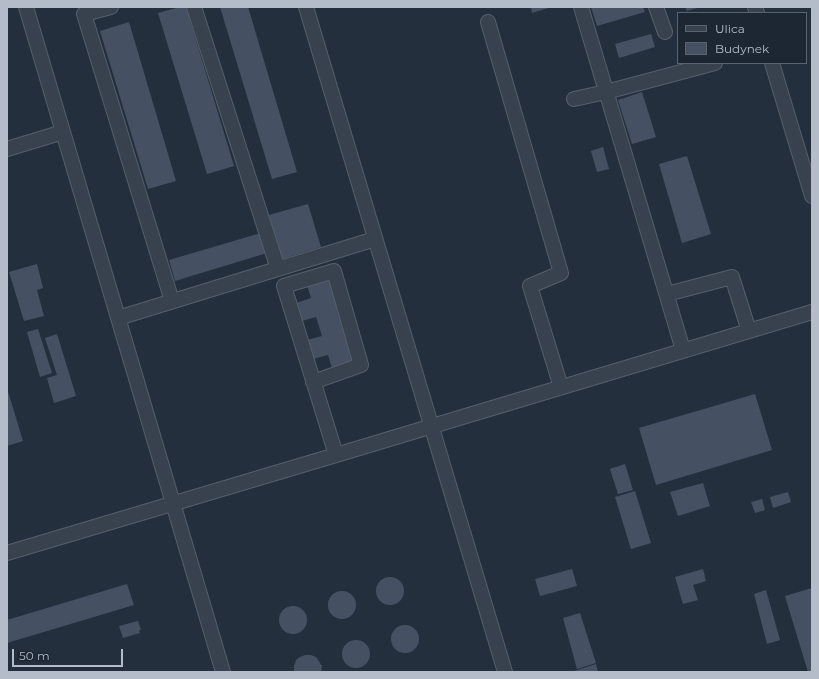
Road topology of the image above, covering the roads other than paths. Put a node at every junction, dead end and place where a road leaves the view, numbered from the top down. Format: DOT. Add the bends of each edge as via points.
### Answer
graph roads {
  1 [pos="26,7"];
  2 [pos="111,7"];
  3 [pos="194,7"];
  4 [pos="306,7"];
  5 [pos="581,7"];
  6 [pos="656,7"];
  7 [pos="488,22"];
  8 [pos="665,32"];
  9 [pos="711,64"];
  10 [pos="772,64"];
  11 [pos="606,92"];
  12 [pos="574,98"];
  13 [pos="63,132"];
  14 [pos="7,149"];
  15 [pos="812,196"];
  16 [pos="376,239"];
  17 [pos="278,269"];
  18 [pos="666,294"];
  19 [pos="172,301"];
  20 [pos="812,312"];
  21 [pos="118,318"];
  22 [pos="749,331"];
  23 [pos="683,350"];
  24 [pos="313,382"];
  25 [pos="562,387"];
  26 [pos="432,426"];
  27 [pos="336,455"];
  28 [pos="173,504"];
  29 [pos="7,553"];
  30 [pos="223,672"];
  31 [pos="505,672"];
  1 -- 13 [label="lane"];
  2 -- 19 [label="lane" via="84,14"];
  3 -- 17 [label="lane"];
  4 -- 16 [label="lane"];
  5 -- 11 [label="lane"];
  6 -- 8 [label="lane"];
  7 -- 25 [label="lane" via="562,273 530,286"];
  9 -- 11 [label="lane"];
  10 -- 15 [label="lane"];
  11 -- 12 [label="lane"];
  11 -- 18 [label="lane"];
  13 -- 14 [label="lane"];
  13 -- 21 [label="lane"];
  16 -- 17 [label="lane"];
  16 -- 26 [label="lane"];
  17 -- 19 [label="lane"];
  18 -- 22 [label="lane" via="732,277"];
  18 -- 23 [label="lane"];
  19 -- 21 [label="lane"];
  20 -- 22 [label="lane"];
  21 -- 28 [label="lane"];
  22 -- 23 [label="lane"];
  23 -- 25 [label="lane"];
  24 -- 24 [label="lane" via="284,286 334,271 361,365"];
  24 -- 27 [label="lane"];
  25 -- 26 [label="lane"];
  26 -- 27 [label="lane"];
  26 -- 31 [label="lane"];
  27 -- 28 [label="lane"];
  28 -- 29 [label="lane"];
  28 -- 30 [label="lane"];
}
